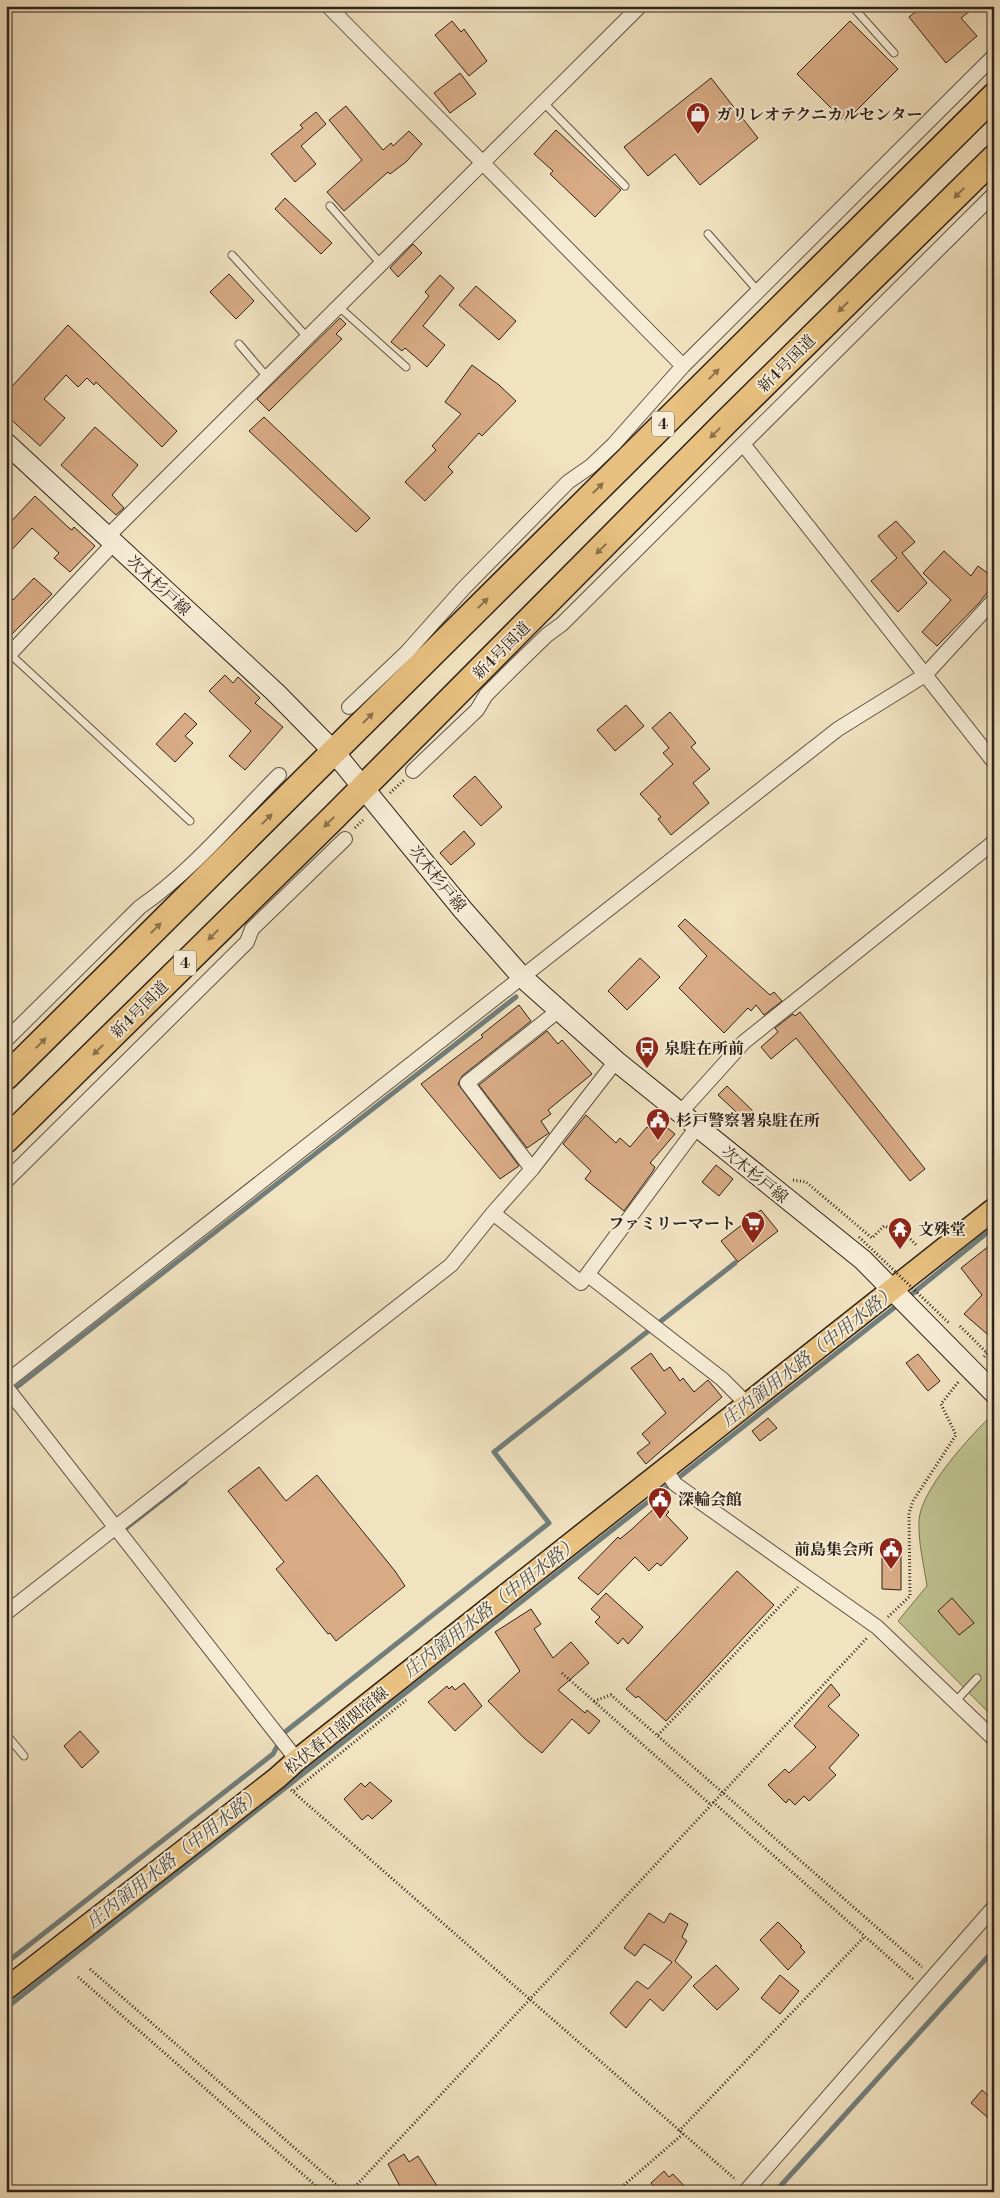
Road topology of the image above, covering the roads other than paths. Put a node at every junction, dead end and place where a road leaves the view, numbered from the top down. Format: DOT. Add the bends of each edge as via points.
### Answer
graph roads {
  1 [pos="328,6"];
  2 [pos="640,6"];
  3 [pos="852,6"];
  4 [pos="894,52"];
  5 [pos="994,56"];
  6 [pos="994,96"];
  7 [pos="544,102"];
  8 [pos="994,158"];
  9 [pos="481,164"];
  10 [pos="625,186"];
  11 [pos="994,194"];
  12 [pos="330,206"];
  13 [pos="708,234"];
  14 [pos="232,256"];
  15 [pos="381,264"];
  16 [pos="758,291"];
  17 [pos="338,306"];
  18 [pos="307,337"];
  19 [pos="239,344"];
  20 [pos="791,358"];
  21 [pos="683,366"];
  22 [pos="406,367"];
  23 [pos="812,376"];
  24 [pos="267,377"];
  25 [pos="6,443"];
  26 [pos="743,444"];
  27 [pos="623,449"];
  28 [pos="110,540"];
  29 [pos="994,600"];
  30 [pos="8,656"];
  31 [pos="925,675"];
  32 [pos="349,707"];
  33 [pos="334,752"];
  34 [pos="994,762"];
  35 [pos="413,771"];
  36 [pos="279,775"];
  37 [pos="364,787"];
  38 [pos="190,821"];
  39 [pos="345,839"];
  40 [pos="994,842"];
  41 [pos="190,880"];
  42 [pos="273,891"];
  43 [pos="522,978"];
  44 [pos="558,1011"];
  45 [pos="6,1040"];
  46 [pos="616,1061"];
  47 [pos="6,1077"];
  48 [pos="680,1113"];
  49 [pos="697,1127"];
  50 [pos="6,1140"];
  51 [pos="532,1169"];
  52 [pos="6,1181"];
  53 [pos="994,1209"];
  54 [pos="493,1213"];
  55 [pos="588,1275"];
  56 [pos="892,1289"];
  57 [pos="6,1382"];
  58 [pos="991,1386"];
  59 [pos="6,1387"];
  60 [pos="747,1404"];
  61 [pos="665,1469"];
  62 [pos="116,1528"];
  63 [pos="6,1614"];
  64 [pos="977,1678"];
  65 [pos="954,1702"];
  66 [pos="6,1734"];
  67 [pos="994,1739"];
  68 [pos="24,1756"];
  69 [pos="297,1760"];
  70 [pos="994,1907"];
  71 [pos="6,1989"];
  72 [pos="746,2191"];
  1 -- 9 [label="street"];
  2 -- 7 [label="street"];
  3 -- 4 [label="lane"];
  5 -- 16 [label="street"];
  27 -- 6 [label="highway, 4, one-way"];
  7 -- 9 [label="street"];
  7 -- 10 [label="lane"];
  8 -- 20 [label="highway, 新4号国道 / 4, one-way"];
  9 -- 15 [label="street"];
  9 -- 21 [label="street"];
  11 -- 23 [label="street"];
  12 -- 15 [label="lane"];
  13 -- 16 [label="lane"];
  14 -- 18 [label="lane"];
  15 -- 17 [label="street"];
  16 -- 21 [label="street"];
  17 -- 18 [label="street"];
  17 -- 22 [label="lane"];
  18 -- 24 [label="street"];
  19 -- 24 [label="lane"];
  20 -- 23 [label="street"];
  20 -- 37 [label="highway, 新4号国道 / 4, one-way"];
  21 -- 27 [label="street"];
  23 -- 26 [label="street"];
  24 -- 28 [label="street"];
  25 -- 28 [label="main road, 次木杉戸線"];
  26 -- 31 [label="street"];
  26 -- 35 [label="street" via="562,624 547,634 486,695 477,710"];
  27 -- 32 [label="street" via="568,482 463,589 407,652"];
  33 -- 27 [label="highway, 4, one-way"];
  28 -- 30 [label="street"];
  28 -- 33 [label="main road, 次木杉戸線" via="276,693"];
  29 -- 31 [label="street"];
  30 -- 38 [label="lane"];
  31 -- 34 [label="street"];
  31 -- 43 [label="street" via="838,729"];
  33 -- 37 [label="main road, 次木杉戸線"];
  41 -- 33 [label="highway, 4, one-way"];
  36 -- 41 [label="street"];
  37 -- 42 [label="highway, 新4号国道 / 4, one-way"];
  37 -- 43 [label="main road, 次木杉戸線"];
  39 -- 42 [label="street"];
  40 -- 48 [label="street" via="744,1042"];
  41 -- 45 [label="street" via="164,891 140,907"];
  47 -- 41 [label="highway, 4, one-way"];
  42 -- 50 [label="highway, 新4号国道 / 4, one-way"];
  42 -- 52 [label="street" via="247,942"];
  43 -- 44 [label="main road, 次木杉戸線"];
  43 -- 57 [label="street"];
  44 -- 46 [label="main road, 次木杉戸線"];
  44 -- 51 [label="street" via="467,1083"];
  46 -- 48 [label="main road, 次木杉戸線"];
  46 -- 51 [label="street"];
  48 -- 49 [label="main road, 次木杉戸線"];
  49 -- 55 [label="street"];
  49 -- 56 [label="main road, 次木杉戸線" via="863,1260"];
  51 -- 54 [label="street"];
  53 -- 56 [label="main road, 松伏春日部関宿線"];
  54 -- 55 [label="street" via="581,1283"];
  54 -- 62 [label="street" via="451,1265"];
  55 -- 60 [label="street" via="722,1379"];
  56 -- 58 [label="main road, 次木杉戸線" via="968,1368"];
  56 -- 60 [label="main road, 松伏春日部関宿線"];
  59 -- 62 [label="street"];
  60 -- 61 [label="main road, 松伏春日部関宿線"];
  61 -- 65 [label="street" via="675,1484 877,1627"];
  61 -- 69 [label="main road, 松伏春日部関宿線"];
  62 -- 63 [label="street"];
  62 -- 69 [label="street"];
  64 -- 65 [label="lane"];
  65 -- 67 [label="street"];
  66 -- 68 [label="lane"];
  69 -- 71 [label="main road, 松伏春日部関宿線"];
  70 -- 72 [label="street"];
}
